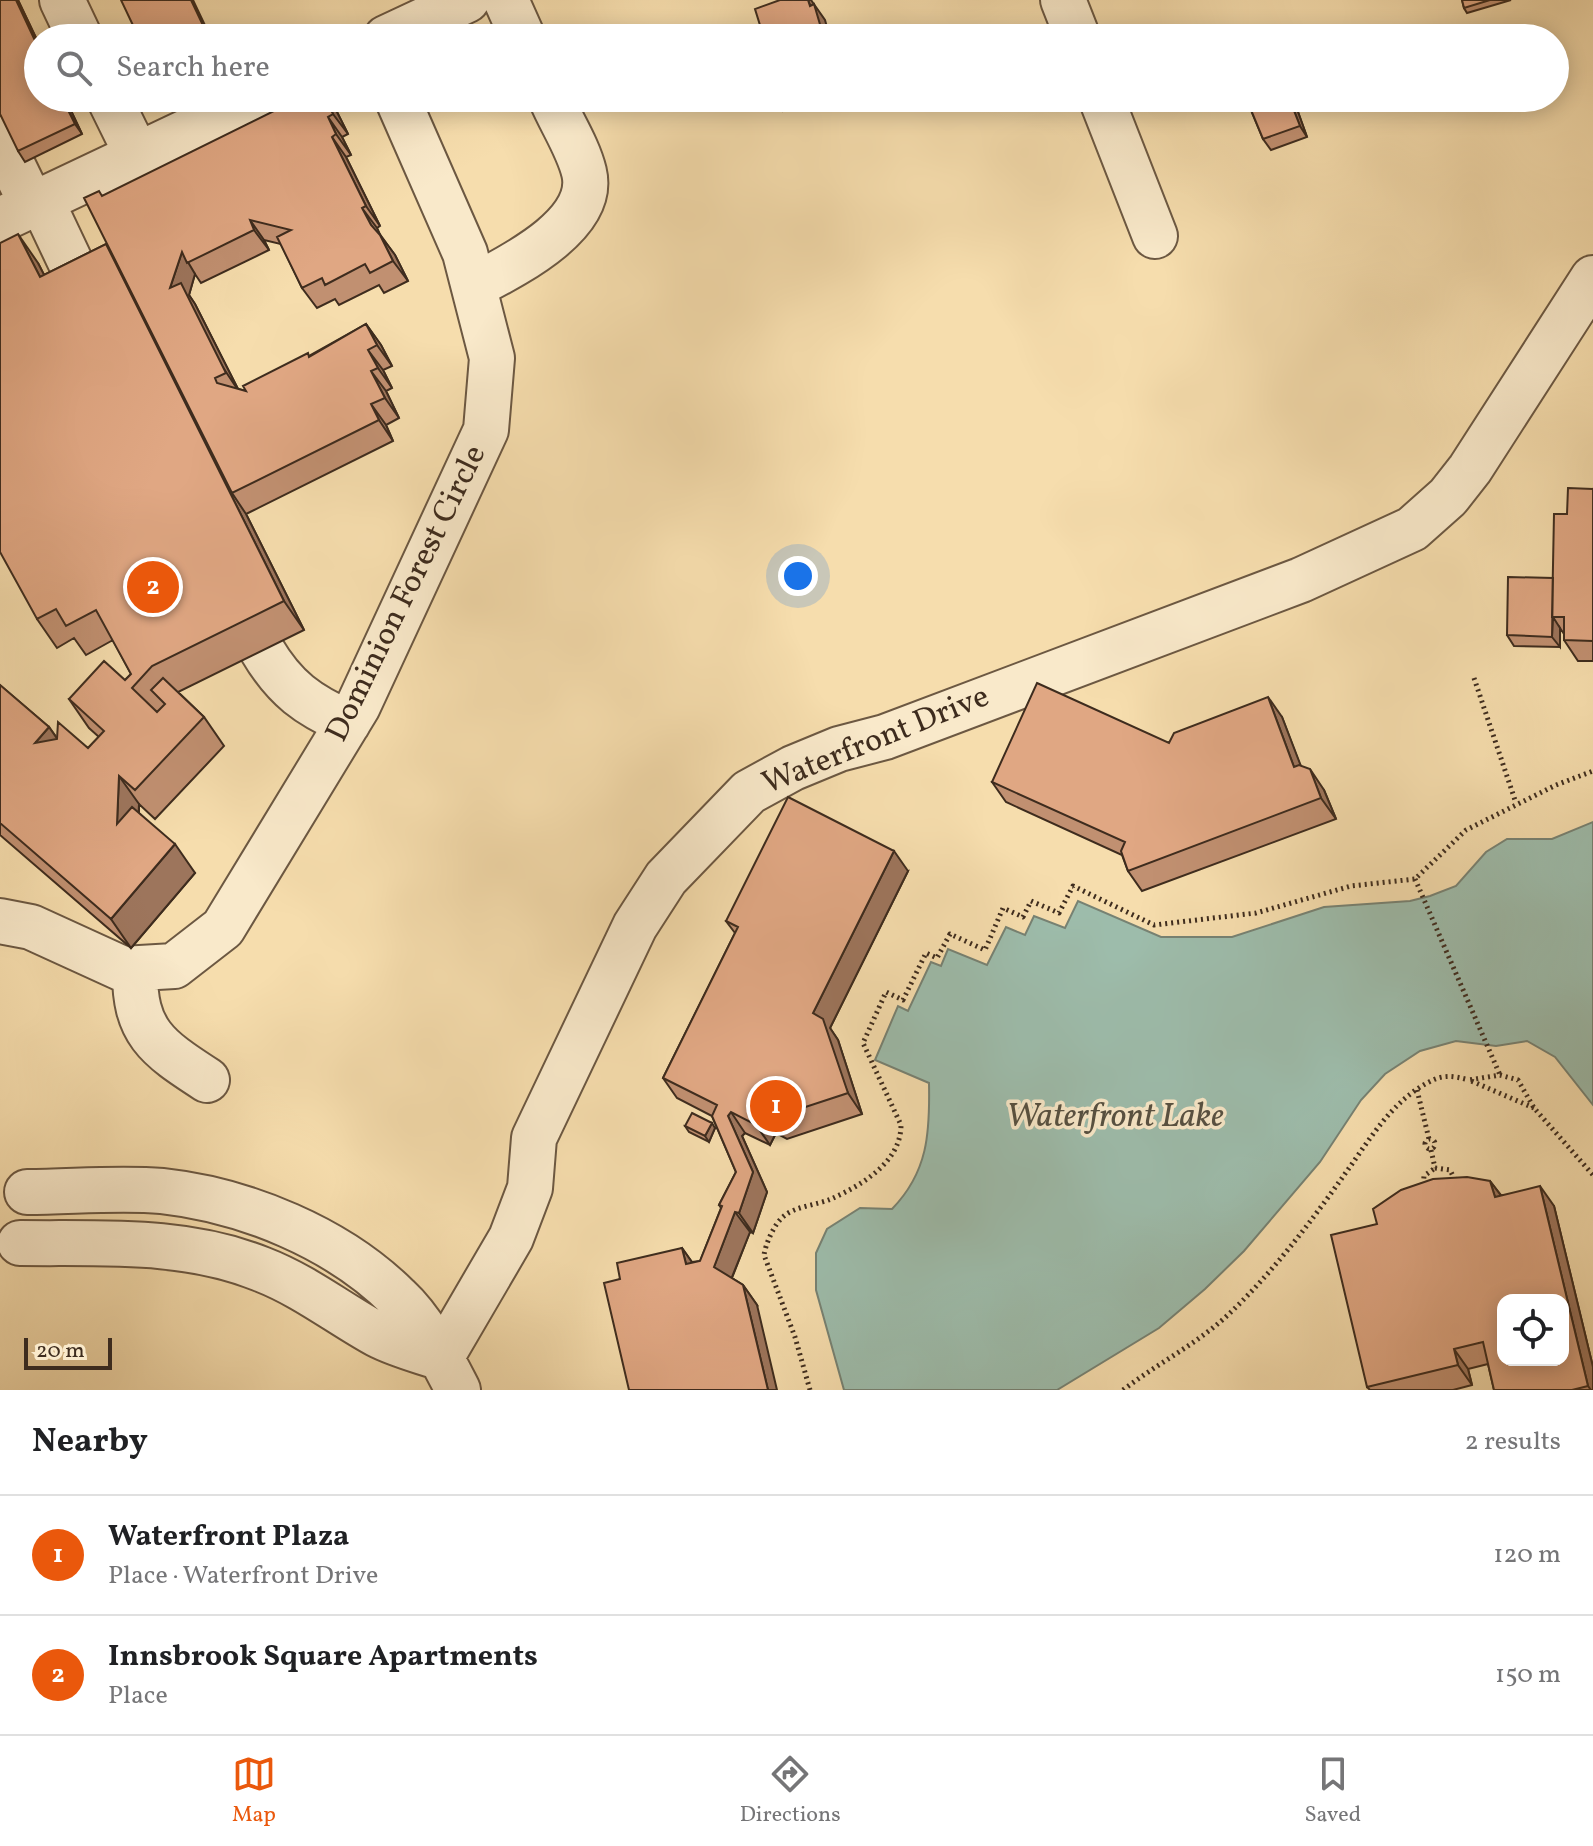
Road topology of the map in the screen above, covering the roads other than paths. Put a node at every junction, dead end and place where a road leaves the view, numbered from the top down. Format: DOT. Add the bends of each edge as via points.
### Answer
graph roads {
  1 [pos="62,0"];
  2 [pos="467,0"];
  3 [pos="506,0"];
  4 [pos="1063,0"];
  5 [pos="73,24"];
  6 [pos="416,24"];
  7 [pos="517,24"];
  8 [pos="1072,24"];
  9 [pos="116,112"];
  10 [pos="228,112"];
  11 [pos="403,112"];
  12 [pos="557,112"];
  13 [pos="1106,112"];
  14 [pos="0,139"];
  15 [pos="137,155"];
  16 [pos="24,208"];
  17 [pos="1155,236"];
  18 [pos="1593,278"];
  19 [pos="474,286"];
  20 [pos="85,293"];
  21 [pos="262,650"];
  22 [pos="348,723"];
  23 [pos="0,921"];
  24 [pos="135,969"];
  25 [pos="207,1080"];
  26 [pos="14,1181"];
  27 [pos="10,1249"];
  28 [pos="450,1374"];
  1 -- 5 [label="street"];
  2 -- 6 [label="street"];
  3 -- 7 [label="street"];
  4 -- 8 [label="street"];
  9 -- 15 [label="street"];
  10 -- 15 [label="street"];
  11 -- 19 [label="street, Dominion Forest Circle" via="465,253"];
  12 -- 19 [label="street" via="585,175 579,208 543,249"];
  13 -- 17 [label="street"];
  14 -- 16 [label="street"];
  15 -- 16 [label="street"];
  16 -- 20 [label="street"];
  18 -- 28 [label="street, Waterfront Drive" via="1470,469 1412,529 1301,580 809,761 749,792 666,878 635,926 534,1138 530,1188"];
  19 -- 22 [label="street, Dominion Forest Circle" via="492,358 486,430"];
  21 -- 22 [label="street" via="277,675 312,707"];
  22 -- 24 [label="street, Dominion Forest Circle" via="223,928 174,966"];
  23 -- 24 [label="street, Dominion Forest Circle" via="31,927 123,969"];
  24 -- 25 [label="street" via="134,1003 142,1024 172,1058"];
  26 -- 27 [label="street" via="32,1210 29,1228"];
  26 -- 28 [label="street" via="161,1191 215,1201 306,1234 364,1269 410,1311"];
  27 -- 28 [label="street" via="159,1244 205,1251 261,1269 326,1300"];
}
